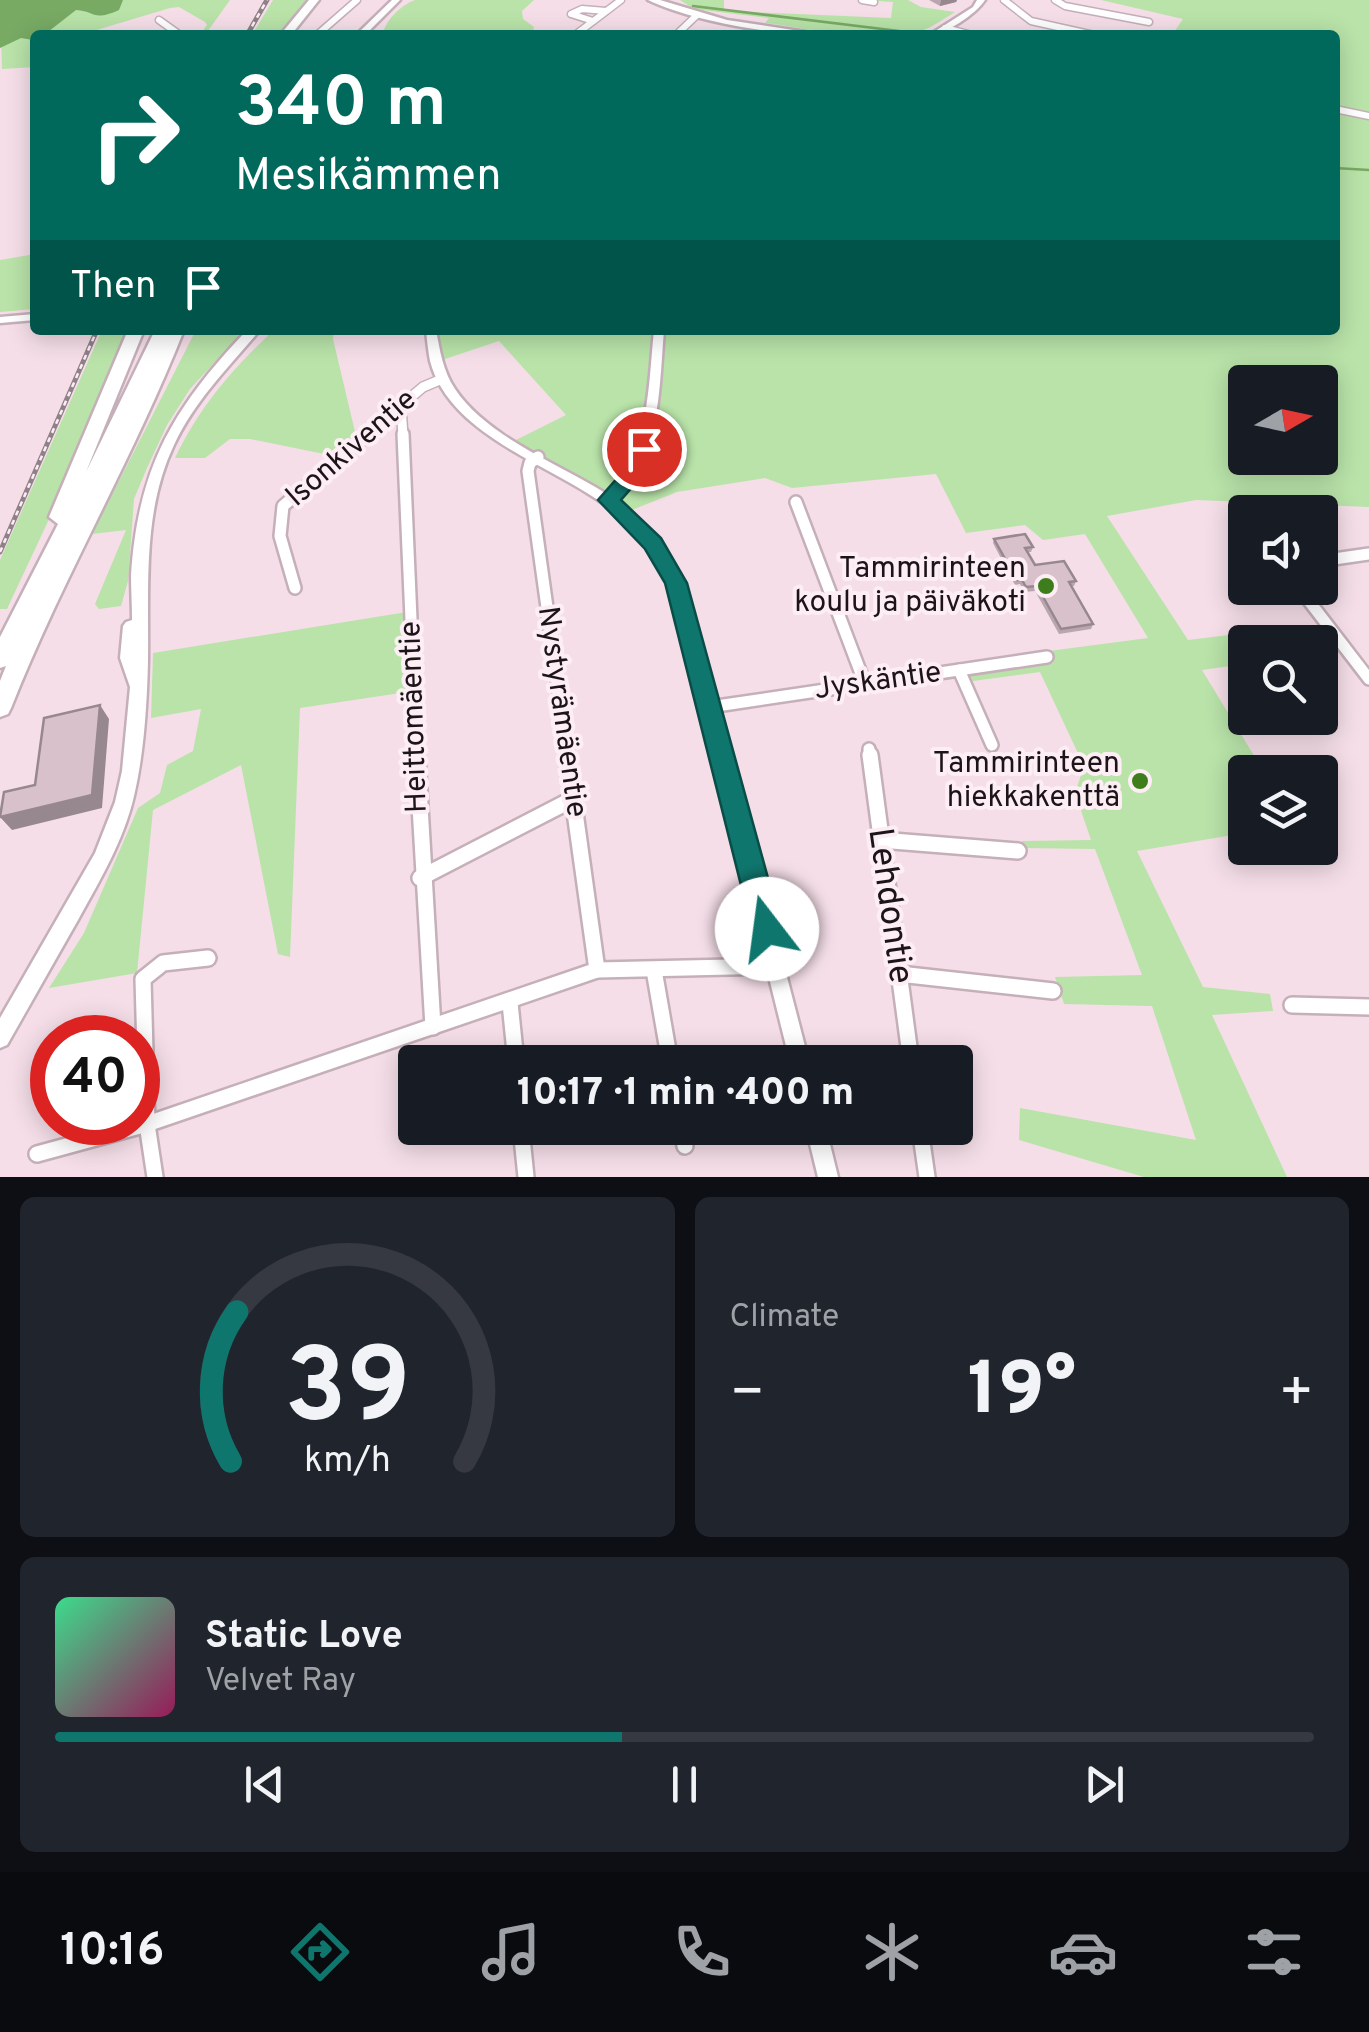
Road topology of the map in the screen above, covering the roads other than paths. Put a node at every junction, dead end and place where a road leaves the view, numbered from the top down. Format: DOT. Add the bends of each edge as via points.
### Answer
graph roads {
  1 [pos="314,0"];
  2 [pos="324,0"];
  3 [pos="357,0"];
  4 [pos="396,0"];
  5 [pos="621,0"];
  6 [pos="862,0"];
  7 [pos="981,0"];
  8 [pos="1004,0"];
  9 [pos="1055,0"];
  10 [pos="660,1"];
  11 [pos="874,2"];
  12 [pos="606,11"];
  13 [pos="697,15"];
  14 [pos="159,20"];
  15 [pos="592,22"];
  16 [pos="1149,22"];
  17 [pos="945,28"];
  18 [pos="173,30"];
  19 [pos="294,30"];
  20 [pos="295,30"];
  21 [pos="322,30"];
  22 [pos="365,30"];
  23 [pos="582,30"];
  24 [pos="681,30"];
  25 [pos="744,30"];
  26 [pos="942,30"];
  27 [pos="953,30"];
  28 [pos="1072,30"];
  29 [pos="1340,110"];
  30 [pos="1369,116"];
  31 [pos="30,317"];
  32 [pos="0,320"];
  33 [pos="134,335"];
  34 [pos="161,335"];
  35 [pos="174,335"];
  36 [pos="187,335"];
  37 [pos="250,335"];
  38 [pos="432,335"];
  39 [pos="658,335"];
  40 [pos="442,379"];
  41 [pos="152,392"];
  42 [pos="400,406"];
  43 [pos="538,457"];
  44 [pos="609,500"];
  45 [pos="796,502"];
  46 [pos="1369,554"];
  47 [pos="1338,558"];
  48 [pos="46,562"];
  49 [pos="295,588"];
  50 [pos="1311,605"];
  51 [pos="1046,657"];
  52 [pos="0,660"];
  53 [pos="960,670"];
  54 [pos="1369,679"];
  55 [pos="864,684"];
  56 [pos="710,707"];
  57 [pos="0,708"];
  58 [pos="992,745"];
  59 [pos="869,748"];
  60 [pos="574,799"];
  61 [pos="880,840"];
  62 [pos="1018,851"];
  63 [pos="420,878"];
  64 [pos="208,958"];
  65 [pos="776,966"];
  66 [pos="598,970"];
  67 [pos="654,970"];
  68 [pos="898,974"];
  69 [pos="1053,991"];
  70 [pos="510,1003"];
  71 [pos="1292,1005"];
  72 [pos="1369,1007"];
  73 [pos="143,1015"];
  74 [pos="433,1027"];
  75 [pos="0,1038"];
  76 [pos="514,1045"];
  77 [pos="667,1045"];
  78 [pos="796,1045"];
  79 [pos="908,1045"];
  80 [pos="160,1120"];
  81 [pos="70,1145"];
  82 [pos="150,1145"];
  83 [pos="523,1145"];
  84 [pos="820,1145"];
  85 [pos="922,1145"];
  86 [pos="37,1154"];
  87 [pos="155,1177"];
  88 [pos="526,1177"];
  89 [pos="828,1177"];
  90 [pos="927,1177"];
  1 -- 19 [label="highway"];
  2 -- 20 [label="highway"];
  3 -- 21 [label="street"];
  4 -- 22 [label="main road"];
  5 -- 12 [label="street"];
  6 -- 11 [label="street"];
  7 -- 17 [label="street"];
  8 -- 28 [label="street" via="1031,21"];
  9 -- 16 [label="street"];
  10 -- 13 [label="street"];
  12 -- 15 [label="street"];
  12 -- 15 [label="street" via="571,14"];
  13 -- 24 [label="street"];
  13 -- 25 [label="street"];
  14 -- 18 [label="street"];
  15 -- 23 [label="street"];
  17 -- 26 [label="street"];
  17 -- 27 [label="street"];
  29 -- 30 [label="street"];
  31 -- 32 [label="main road"];
  33 -- 48 [label="highway"];
  34 -- 48 [label="highway"];
  35 -- 41 [label="highway"];
  36 -- 41 [label="highway"];
  37 -- 75 [label="main road" via="193,401 164,450 149,495 132,610 131,771 116,829"];
  38 -- 40 [label="street"];
  39 -- 44 [label="street" via="644,449"];
  40 -- 42 [label="street, Isonkiventie"];
  40 -- 43 [label="street" via="499,438"];
  41 -- 57 [label="highway" via="52,586"];
  42 -- 49 [label="street, Isonkiventie" via="283,506"];
  42 -- 63 [label="street, Heittomäentie"];
  43 -- 44 [label="street"];
  43 -- 60 [label="street, Nystyrämäentie" via="528,471"];
  44 -- 56 [label="street" via="668,567"];
  45 -- 55 [label="street"];
  46 -- 47 [label="street"];
  48 -- 52 [label="highway"];
  50 -- 54 [label="street"];
  51 -- 53 [label="street, Jyskäntie"];
  53 -- 55 [label="street, Jyskäntie"];
  53 -- 58 [label="street"];
  55 -- 56 [label="street, Jyskäntie"];
  56 -- 65 [label="street"];
  59 -- 61 [label="street, Lehdontie"];
  60 -- 63 [label="street"];
  60 -- 66 [label="street, Nystyrämäentie"];
  61 -- 62 [label="street"];
  61 -- 68 [label="street, Lehdontie"];
  63 -- 74 [label="street, Heittomäentie"];
  64 -- 73 [label="street" via="161,962 142,979"];
  65 -- 67 [label="street"];
  65 -- 78 [label="street"];
  66 -- 67 [label="street"];
  66 -- 70 [label="street"];
  67 -- 77 [label="street"];
  68 -- 69 [label="street"];
  68 -- 79 [label="street, Lehdontie"];
  70 -- 74 [label="street"];
  70 -- 76 [label="street"];
  71 -- 72 [label="street"];
  74 -- 80 [label="street"];
  81 -- 86 [label="street"];
  82 -- 87 [label="street"];
  83 -- 88 [label="street"];
  84 -- 89 [label="street"];
  85 -- 90 [label="street"];
}
